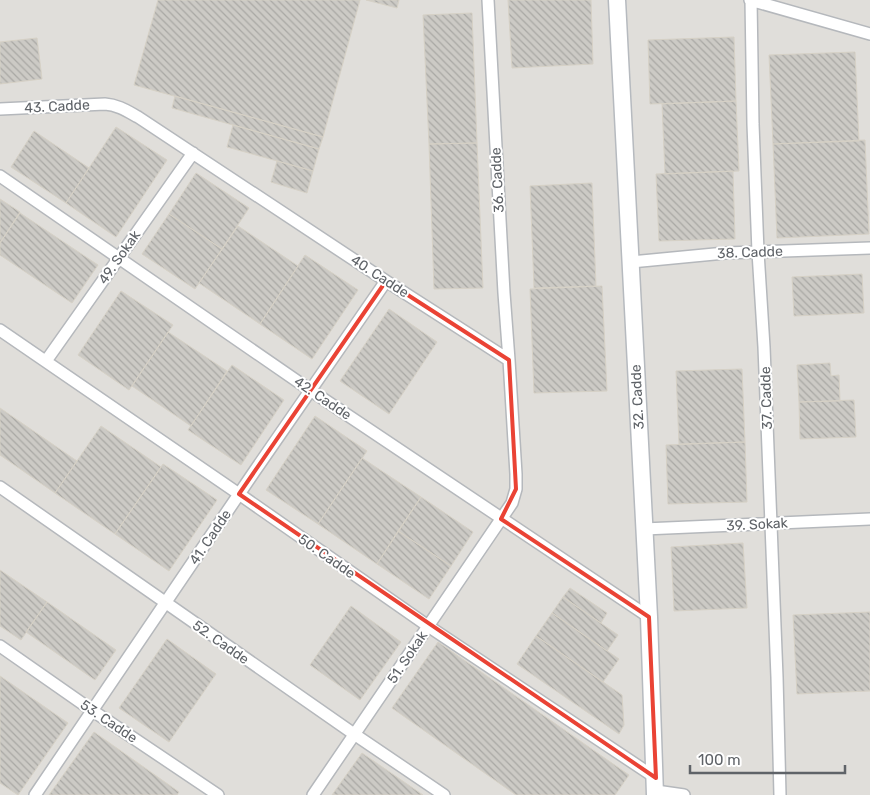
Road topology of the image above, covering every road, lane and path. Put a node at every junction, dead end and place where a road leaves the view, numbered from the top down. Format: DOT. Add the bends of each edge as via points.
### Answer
graph roads {
  1 [pos="488,0"];
  2 [pos="617,0"];
  3 [pos="750,0"];
  4 [pos="870,34"];
  5 [pos="113,105"];
  6 [pos="0,109"];
  7 [pos="193,153"];
  8 [pos="0,176"];
  9 [pos="870,248"];
  10 [pos="758,252"];
  11 [pos="119,258"];
  12 [pos="631,262"];
  13 [pos="386,280"];
  14 [pos="0,330"];
  15 [pos="509,360"];
  16 [pos="46,361"];
  17 [pos="310,390"];
  18 [pos="0,487"];
  19 [pos="239,494"];
  20 [pos="501,519"];
  21 [pos="870,519"];
  22 [pos="770,523"];
  23 [pos="644,529"];
  24 [pos="166,603"];
  25 [pos="649,618"];
  26 [pos="428,626"];
  27 [pos="0,646"];
  28 [pos="93,711"];
  29 [pos="354,734"];
  30 [pos="656,788"];
  31 [pos="35,795"];
  32 [pos="218,795"];
  33 [pos="313,795"];
  34 [pos="444,795"];
  35 [pos="684,795"];
  36 [pos="780,795"];
  1 -- 15 [label="street, 36. Cadde"];
  2 -- 12 [label="street, 32. Cadde"];
  3 -- 4 [label="street"];
  3 -- 10 [label="street, 37. Cadde"];
  5 -- 6 [label="street, 43. Cadde"];
  5 -- 7 [label="street, 40. Cadde" via="138,117"];
  7 -- 11 [label="street, 49. Sokak"];
  7 -- 13 [label="street, 40. Cadde"];
  8 -- 11 [label="street, 42. Cadde"];
  9 -- 10 [label="street, 38. Cadde"];
  10 -- 12 [label="street, 38. Cadde"];
  10 -- 22 [label="street, 37. Cadde"];
  11 -- 16 [label="street, 49. Sokak"];
  11 -- 17 [label="street, 42. Cadde"];
  12 -- 23 [label="street, 32. Cadde"];
  13 -- 15 [label="street, 40. Cadde"];
  13 -- 17 [label="street, 41. Cadde"];
  14 -- 16 [label="street, 50. Cadde"];
  15 -- 20 [label="street" via="516,489 512,503"];
  16 -- 19 [label="street, 50. Cadde"];
  17 -- 19 [label="street, 41. Cadde"];
  17 -- 20 [label="street, 42. Cadde"];
  18 -- 24 [label="street, 52. Cadde"];
  19 -- 24 [label="street, 41. Cadde"];
  19 -- 26 [label="street, 50. Cadde"];
  20 -- 25 [label="street, 42. Cadde"];
  20 -- 26 [label="street, 51. Sokak"];
  21 -- 22 [label="street, 39. Sokak"];
  22 -- 23 [label="street, 39. Sokak"];
  22 -- 36 [label="street, 37. Cadde"];
  23 -- 25 [label="street, 32. Cadde"];
  24 -- 28 [label="street, 41. Cadde"];
  24 -- 29 [label="street, 52. Cadde"];
  25 -- 30 [label="street, 32. Cadde"];
  26 -- 29 [label="street, 51. Sokak"];
  26 -- 30 [label="street, 50. Cadde"];
  27 -- 28 [label="street, 53. Cadde"];
  28 -- 31 [label="street, 41. Cadde"];
  28 -- 32 [label="street, 53. Cadde"];
  29 -- 33 [label="street, 51. Sokak"];
  29 -- 34 [label="street, 52. Cadde"];
  30 -- 35 [label="street, 50. Cadde"];
}
